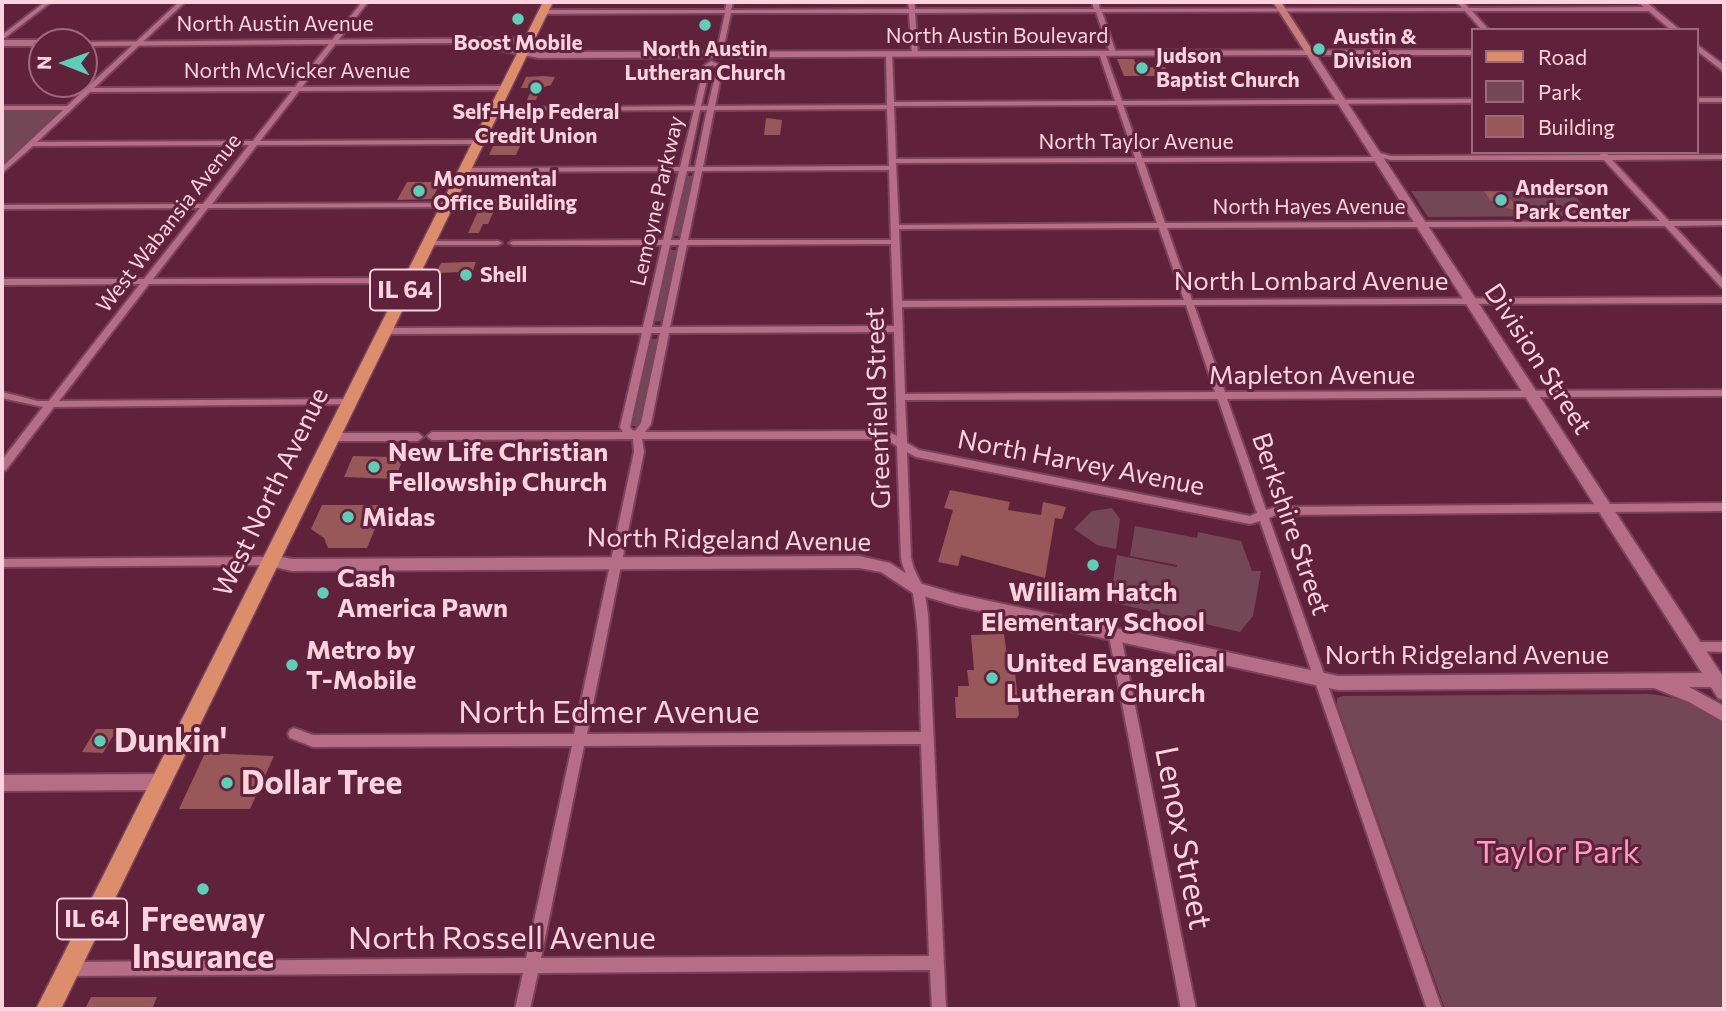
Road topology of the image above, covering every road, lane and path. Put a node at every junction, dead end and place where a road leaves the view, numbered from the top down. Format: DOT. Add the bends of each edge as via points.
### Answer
graph roads {
  1 [pos="48,2"];
  2 [pos="182,2"];
  3 [pos="365,2"];
  4 [pos="730,2"];
  5 [pos="911,2"];
  6 [pos="1095,2"];
  7 [pos="1277,2"];
  8 [pos="1460,2"];
  9 [pos="1642,2"];
  10 [pos="545,7"];
  11 [pos="1651,9"];
  12 [pos="1283,10"];
  13 [pos="1467,10"];
  14 [pos="912,11"];
  15 [pos="1098,11"];
  16 [pos="728,12"];
  17 [pos="1484,28"];
  18 [pos="1674,28"];
  19 [pos="2,40"];
  20 [pos="485,41"];
  21 [pos="28,42"];
  22 [pos="139,42"];
  23 [pos="334,42"];
  24 [pos="466,42"];
  25 [pos="98,43"];
  26 [pos="522,48"];
  27 [pos="1698,50"];
  28 [pos="1724,51"];
  29 [pos="1470,52"];
  30 [pos="1102,53"];
  31 [pos="1113,53"];
  32 [pos="1310,53"];
  33 [pos="889,54"];
  34 [pos="915,54"];
  35 [pos="719,55"];
  36 [pos="1724,69"];
  37 [pos="98,81"];
  38 [pos="505,88"];
  39 [pos="297,89"];
  40 [pos="98,90"];
  41 [pos="80,98"];
  42 [pos="1698,100"];
  43 [pos="1724,100"];
  44 [pos="1342,101"];
  45 [pos="1470,101"];
  46 [pos="1119,103"];
  47 [pos="890,106"];
  48 [pos="2,108"];
  49 [pos="69,108"];
  50 [pos="495,108"];
  51 [pos="697,108"];
  52 [pos="711,108"];
  53 [pos="478,142"];
  54 [pos="254,143"];
  55 [pos="30,144"];
  56 [pos="1603,155"];
  57 [pos="1382,157"];
  58 [pos="1724,157"];
  59 [pos="1139,159"];
  60 [pos="893,165"];
  61 [pos="683,169"];
  62 [pos="699,169"];
  63 [pos="464,170"];
  64 [pos="2,171"];
  65 [pos="447,205"];
  66 [pos="205,206"];
  67 [pos="2,207"];
  68 [pos="1667,223"];
  69 [pos="1724,223"];
  70 [pos="1421,224"];
  71 [pos="1162,225"];
  72 [pos="895,227"];
  73 [pos="895,242"];
  74 [pos="428,243"];
  75 [pos="498,243"];
  76 [pos="513,243"];
  77 [pos="667,243"];
  78 [pos="684,243"];
  79 [pos="409,281"];
  80 [pos="2,282"];
  81 [pos="146,282"];
  82 [pos="1724,285"];
  83 [pos="1724,300"];
  84 [pos="1471,301"];
  85 [pos="1189,303"];
  86 [pos="897,304"];
  87 [pos="898,328"];
  88 [pos="647,330"];
  89 [pos="666,330"];
  90 [pos="385,331"];
  91 [pos="1724,393"];
  92 [pos="1532,394"];
  93 [pos="2,395"];
  94 [pos="901,397"];
  95 [pos="1221,397"];
  96 [pos="349,402"];
  97 [pos="50,404"];
  98 [pos="637,435"];
  99 [pos="432,436"];
  100 [pos="332,437"];
  101 [pos="418,437"];
  102 [pos="902,442"];
  103 [pos="2,467"];
  104 [pos="1724,507"];
  105 [pos="1605,508"];
  106 [pos="1262,515"];
  107 [pos="270,561"];
  108 [pos="2,563"];
  109 [pos="615,563"];
  110 [pos="918,589"];
  111 [pos="1115,636"];
  112 [pos="1695,647"];
  113 [pos="1724,647"];
  114 [pos="1319,680"];
  115 [pos="1645,681"];
  116 [pos="1720,687"];
  117 [pos="1724,715"];
  118 [pos="294,734"];
  119 [pos="926,738"];
  120 [pos="578,741"];
  121 [pos="160,782"];
  122 [pos="2,783"];
  123 [pos="937,962"];
  124 [pos="532,966"];
  125 [pos="67,970"];
  126 [pos="48,1009"];
  127 [pos="523,1009"];
  128 [pos="939,1009"];
  129 [pos="1189,1009"];
  130 [pos="1435,1009"];
  1 -- 19 [label="street"];
  2 -- 22 [label="street"];
  3 -- 23 [label="street, West Wabansia Avenue"];
  4 -- 16 [label="street"];
  5 -- 14 [label="street"];
  6 -- 15 [label="street"];
  7 -- 12 [label="main road"];
  8 -- 13 [label="street"];
  9 -- 11 [label="street"];
  10 -- 16 [label="street"];
  10 -- 26 [label="main road, West North Avenue / IL 64"];
  11 -- 13 [label="street"];
  11 -- 18 [label="street"];
  12 -- 13 [label="street"];
  12 -- 15 [label="street"];
  12 -- 32 [label="main road"];
  13 -- 17 [label="street"];
  14 -- 15 [label="street"];
  14 -- 16 [label="street"];
  14 -- 34 [label="street"];
  15 -- 31 [label="street"];
  16 -- 35 [label="street"];
  19 -- 21 [label="street"];
  20 -- 24 [label="street, North Austin Avenue"];
  20 -- 26 [label="street, North Austin Avenue"];
  20 -- 26 [label="street, North Austin Avenue"];
  22 -- 23 [label="street, North Austin Avenue"];
  22 -- 25 [label="street, North Austin Avenue"];
  22 -- 37 [label="street"];
  23 -- 24 [label="street, North Austin Avenue"];
  23 -- 39 [label="street, West Wabansia Avenue"];
  24 -- 26 [label="street, North Austin Avenue"];
  26 -- 35 [label="street, North Austin Boulevard"];
  26 -- 38 [label="main road, West North Avenue / IL 64"];
  27 -- 28 [label="street"];
  27 -- 36 [label="street"];
  29 -- 32 [label="street, North Austin Boulevard"];
  30 -- 31 [label="street, North Austin Boulevard"];
  30 -- 34 [label="street, North Austin Boulevard"];
  30 -- 46 [label="street, Berkshire Street"];
  31 -- 32 [label="street, North Austin Boulevard"];
  32 -- 44 [label="street, Division Street"];
  33 -- 34 [label="street, North Austin Boulevard"];
  33 -- 35 [label="street, North Austin Boulevard"];
  33 -- 47 [label="street, Greenfield Street"];
  38 -- 39 [label="street, North McVicker Avenue"];
  38 -- 50 [label="main road, West North Avenue / IL 64"];
  39 -- 40 [label="street, North McVicker Avenue"];
  39 -- 54 [label="street, West Wabansia Avenue"];
  41 -- 49 [label="street"];
  42 -- 43 [label="street"];
  44 -- 45 [label="street"];
  44 -- 46 [label="street"];
  44 -- 57 [label="street, Division Street"];
  46 -- 47 [label="street"];
  46 -- 59 [label="street, Berkshire Street"];
  47 -- 52 [label="street"];
  47 -- 60 [label="street, Greenfield Street"];
  48 -- 49 [label="street"];
  49 -- 55 [label="street"];
  50 -- 51 [label="street"];
  50 -- 53 [label="main road, West North Avenue / IL 64"];
  51 -- 52 [label="street"];
  51 -- 52 [label="street, Lemoyne Parkway" via="706,66 716,63 720,66"];
  51 -- 61 [label="street, Lemoyne Parkway"];
  52 -- 62 [label="street, Lemoyne Parkway"];
  53 -- 54 [label="street"];
  53 -- 63 [label="main road, West North Avenue / IL 64"];
  54 -- 55 [label="street"];
  54 -- 66 [label="street, West Wabansia Avenue"];
  55 -- 64 [label="street"];
  56 -- 57 [label="street, North Taylor Avenue"];
  56 -- 58 [label="street, North Taylor Avenue"];
  56 -- 68 [label="street"];
  57 -- 59 [label="street, North Taylor Avenue"];
  57 -- 70 [label="street, Division Street"];
  59 -- 60 [label="street, North Taylor Avenue"];
  59 -- 71 [label="street, Berkshire Street"];
  60 -- 62 [label="street, North Taylor Avenue"];
  60 -- 72 [label="street, Greenfield Street"];
  61 -- 62 [label="street, North Taylor Avenue"];
  61 -- 63 [label="street, North Taylor Avenue"];
  61 -- 77 [label="street, Lemoyne Parkway"];
  62 -- 78 [label="street, Lemoyne Parkway"];
  63 -- 65 [label="main road, West North Avenue / IL 64"];
  65 -- 66 [label="street"];
  65 -- 74 [label="main road, West North Avenue / IL 64"];
  66 -- 67 [label="street"];
  66 -- 81 [label="street, West Wabansia Avenue"];
  68 -- 69 [label="street, North Hayes Avenue"];
  68 -- 70 [label="street, North Hayes Avenue"];
  68 -- 82 [label="street"];
  70 -- 71 [label="street, North Hayes Avenue"];
  70 -- 84 [label="street, Division Street"];
  71 -- 72 [label="street, North Hayes Avenue"];
  71 -- 85 [label="street, Berkshire Street"];
  72 -- 73 [label="street, Greenfield Street"];
  73 -- 78 [label="street"];
  73 -- 86 [label="street, Greenfield Street"];
  74 -- 75 [label="street"];
  74 -- 79 [label="main road, West North Avenue / IL 64"];
  76 -- 77 [label="street"];
  77 -- 78 [label="street"];
  77 -- 88 [label="street, Lemoyne Parkway"];
  78 -- 89 [label="street, Lemoyne Parkway"];
  79 -- 81 [label="street"];
  79 -- 90 [label="main road, West North Avenue / IL 64"];
  80 -- 81 [label="street"];
  81 -- 97 [label="street, West Wabansia Avenue"];
  83 -- 84 [label="street, North Lombard Avenue"];
  84 -- 85 [label="street, North Lombard Avenue"];
  84 -- 92 [label="street, Division Street"];
  85 -- 86 [label="street, North Lombard Avenue"];
  85 -- 95 [label="street, Berkshire Street"];
  86 -- 87 [label="street, Greenfield Street"];
  87 -- 89 [label="street"];
  87 -- 94 [label="street, Greenfield Street"];
  88 -- 89 [label="street"];
  88 -- 90 [label="street"];
  88 -- 98 [label="street, Lemoyne Parkway" via="625,427"];
  89 -- 98 [label="street, Lemoyne Parkway" via="646,425"];
  90 -- 96 [label="main road, West North Avenue / IL 64"];
  91 -- 92 [label="street, Mapleton Avenue"];
  92 -- 95 [label="street, Mapleton Avenue"];
  92 -- 105 [label="street, Division Street"];
  93 -- 97 [label="street"];
  94 -- 95 [label="street, Mapleton Avenue"];
  94 -- 102 [label="street, Greenfield Street"];
  95 -- 106 [label="street, Berkshire Street"];
  96 -- 97 [label="street"];
  96 -- 100 [label="main road, West North Avenue / IL 64"];
  97 -- 103 [label="street, West Wabansia Avenue"];
  98 -- 99 [label="street, North Harvey Avenue"];
  98 -- 102 [label="street, North Harvey Avenue" via="887,435"];
  98 -- 109 [label="street, Lemoyne Parkway" via="639,452"];
  100 -- 101 [label="street"];
  100 -- 107 [label="main road, West North Avenue / IL 64"];
  102 -- 106 [label="street, North Harvey Avenue" via="916,453 1250,520"];
  102 -- 110 [label="street, Greenfield Street" via="906,558"];
  104 -- 105 [label="street, North Harvey Avenue"];
  105 -- 106 [label="street, North Harvey Avenue" via="1276,511"];
  105 -- 112 [label="street, Division Street"];
  106 -- 114 [label="street, Berkshire Street"];
  107 -- 108 [label="street"];
  107 -- 109 [label="street, North Ridgeland Avenue" via="292,565"];
  107 -- 121 [label="main road, West North Avenue / IL 64"];
  109 -- 110 [label="street, North Ridgeland Avenue" via="859,562 885,567"];
  109 -- 120 [label="street, Lemoyne Parkway"];
  110 -- 111 [label="street, North Ridgeland Avenue"];
  110 -- 119 [label="street, Greenfield Street"];
  111 -- 114 [label="street, North Ridgeland Avenue"];
  111 -- 129 [label="street, Lenox Street"];
  112 -- 113 [label="street"];
  112 -- 116 [label="street, Division Street"];
  114 -- 115 [label="street, North Ridgeland Avenue" via="1355,684"];
  114 -- 130 [label="street, Berkshire Street"];
  115 -- 116 [label="street, North Ridgeland Avenue"];
  115 -- 117 [label="street" via="1695,697"];
  118 -- 120 [label="street, North Edmer Avenue" via="313,741"];
  119 -- 120 [label="street, North Edmer Avenue"];
  119 -- 123 [label="street, Greenfield Street"];
  120 -- 124 [label="street, Lemoyne Parkway"];
  121 -- 122 [label="street"];
  121 -- 125 [label="main road, West North Avenue / IL 64"];
  123 -- 124 [label="street, North Rossell Avenue"];
  123 -- 128 [label="street, Greenfield Street"];
  124 -- 125 [label="street, North Rossell Avenue"];
  124 -- 127 [label="street, Lemoyne Parkway"];
  125 -- 126 [label="main road, West North Avenue / IL 64"];
}
